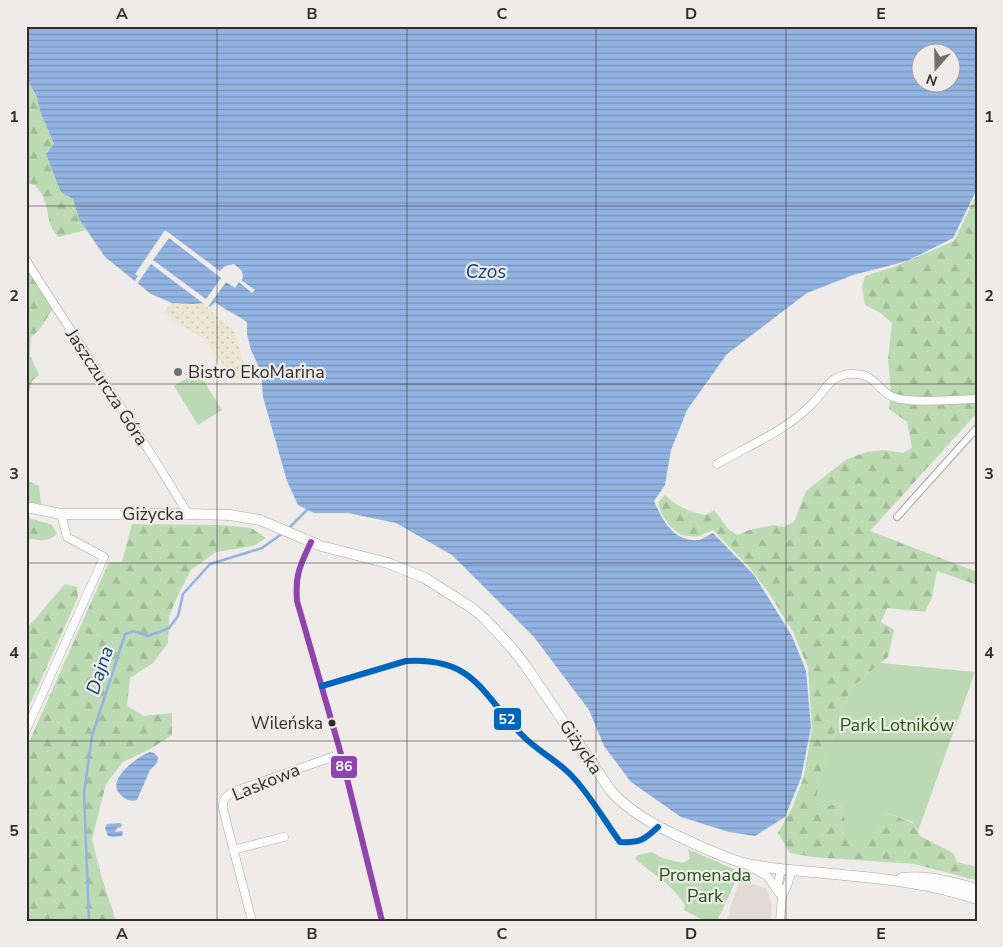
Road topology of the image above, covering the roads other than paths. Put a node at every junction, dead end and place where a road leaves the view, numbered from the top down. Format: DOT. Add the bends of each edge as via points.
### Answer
graph roads {
  1 [pos="26,260"];
  2 [pos="977,399"];
  3 [pos="977,428"];
  4 [pos="717,464"];
  5 [pos="26,507"];
  6 [pos="61,514"];
  7 [pos="188,514"];
  8 [pos="897,517"];
  9 [pos="311,542"];
  10 [pos="322,686"];
  11 [pos="26,730"];
  12 [pos="341,754"];
  13 [pos="658,827"];
  14 [pos="284,837"];
  15 [pos="233,850"];
  16 [pos="746,864"];
  17 [pos="786,870"];
  18 [pos="890,880"];
  19 [pos="977,889"];
  20 [pos="782,896"];
  21 [pos="977,899"];
  22 [pos="252,921"];
  23 [pos="382,921"];
  24 [pos="780,921"];
  1 -- 7 [label="street, Jaszczurcza Góra"];
  2 -- 4 [label="street" via="903,400 891,397 871,377 844,374 830,382 812,405 782,428"];
  3 -- 8 [label="street"];
  5 -- 6 [label="street, Giżycka"];
  6 -- 7 [label="street, Giżycka"];
  6 -- 11 [label="street" via="67,537 104,557"];
  7 -- 9 [label="street, Giżycka" via="260,520"];
  9 -- 10 [label="street" via="299,568 296,601"];
  9 -- 13 [label="street, Giżycka" via="407,570 439,586 486,619 516,653 611,791 627,807"];
  10 -- 12 [label="street"];
  10 -- 13 [label="street" via="406,661 420,660 450,666 476,681 523,736 570,774 620,842 636,842"];
  12 -- 15 [label="street, Laskowa" via="229,794 222,803 222,810"];
  12 -- 23 [label="street"];
  13 -- 16 [label="street, Giżycka"];
  14 -- 15 [label="street"];
  15 -- 22 [label="street, Laskowa"];
  16 -- 17 [label="street, Giżycka"];
  16 -- 20 [label="street" via="767,876"];
  17 -- 18 [label="street, Giżycka"];
  17 -- 20 [label="street" via="778,884"];
  18 -- 19 [label="street, Giżycka" via="931,878"];
  18 -- 21 [label="street, Giżycka"];
  20 -- 24 [label="street"];
}
